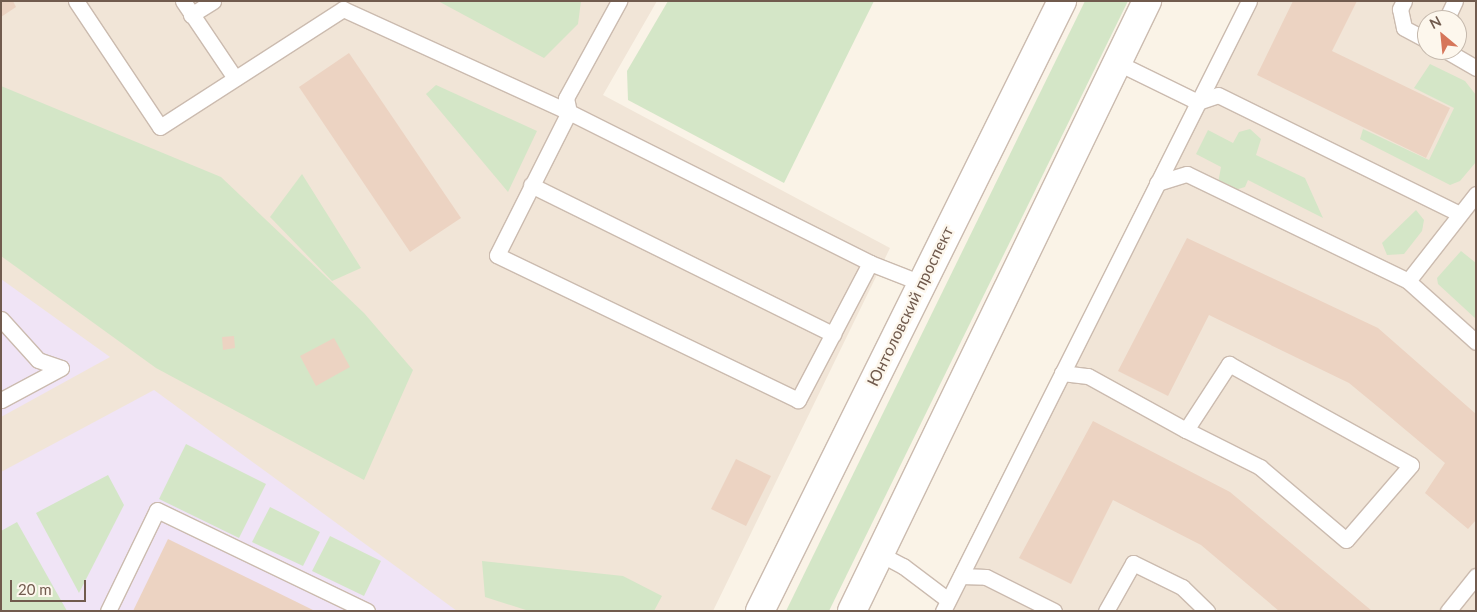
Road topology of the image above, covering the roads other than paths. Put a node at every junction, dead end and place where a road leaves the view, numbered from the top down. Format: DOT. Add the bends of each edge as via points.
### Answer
graph roads {
  1 [pos="76,1"];
  2 [pos="182,1"];
  3 [pos="214,1"];
  4 [pos="619,1"];
  5 [pos="1062,1"];
  6 [pos="1147,1"];
  7 [pos="1249,1"];
  8 [pos="1404,1"];
  9 [pos="192,15"];
  10 [pos="1417,35"];
  11 [pos="1462,60"];
  12 [pos="1116,62"];
  13 [pos="1476,68"];
  14 [pos="235,78"];
  15 [pos="1198,102"];
  16 [pos="570,112"];
  17 [pos="1157,183"];
  18 [pos="531,186"];
  19 [pos="1476,194"];
  20 [pos="1458,213"];
  21 [pos="870,263"];
  22 [pos="1408,281"];
  23 [pos="921,283"];
  24 [pos="1,319"];
  25 [pos="833,334"];
  26 [pos="1476,342"];
  27 [pos="1062,373"];
  28 [pos="1,400"];
  29 [pos="1186,430"];
  30 [pos="880,554"];
  31 [pos="961,576"];
  32 [pos="1476,576"];
  33 [pos="946,605"];
  34 [pos="108,611"];
  35 [pos="367,611"];
  36 [pos="760,611"];
  37 [pos="852,611"];
  38 [pos="1054,611"];
  39 [pos="1106,611"];
  40 [pos="1207,611"];
  41 [pos="1448,611"];
  1 -- 14 [label="lane" via="160,127"];
  2 -- 9 [label="lane"];
  3 -- 9 [label="lane"];
  4 -- 16 [label="lane" via="566,98"];
  5 -- 23 [label="street, Юнтоловский проспект"];
  6 -- 12 [label="street"];
  7 -- 15 [label="lane"];
  8 -- 10 [label="lane" via="1400,9 1404,28"];
  9 -- 14 [label="lane"];
  11 -- 13 [label="lane"];
  12 -- 15 [label="lane"];
  12 -- 30 [label="street"];
  14 -- 16 [label="lane" via="343,9"];
  15 -- 17 [label="lane"];
  15 -- 20 [label="lane" via="1218,95"];
  16 -- 18 [label="lane"];
  16 -- 21 [label="lane"];
  17 -- 22 [label="lane" via="1187,174"];
  17 -- 27 [label="lane"];
  18 -- 25 [label="lane"];
  18 -- 25 [label="lane" via="497,255 505,259 798,400"];
  19 -- 20 [label="lane"];
  20 -- 22 [label="lane"];
  21 -- 23 [label="lane"];
  21 -- 25 [label="lane"];
  22 -- 26 [label="lane"];
  23 -- 36 [label="street, Юнтоловский проспект"];
  24 -- 28 [label="lane" via="38,360 61,368"];
  27 -- 29 [label="lane" via="1088,376"];
  27 -- 31 [label="lane"];
  29 -- 29 [label="lane" via="1229,364 1411,465 1346,540 1260,466"];
  30 -- 33 [label="lane" via="903,566"];
  30 -- 37 [label="street"];
  31 -- 33 [label="lane"];
  31 -- 38 [label="lane" via="986,577"];
  32 -- 41 [label="lane"];
  34 -- 35 [label="lane" via="158,510"];
  39 -- 40 [label="lane" via="1133,563 1182,587"];
}
